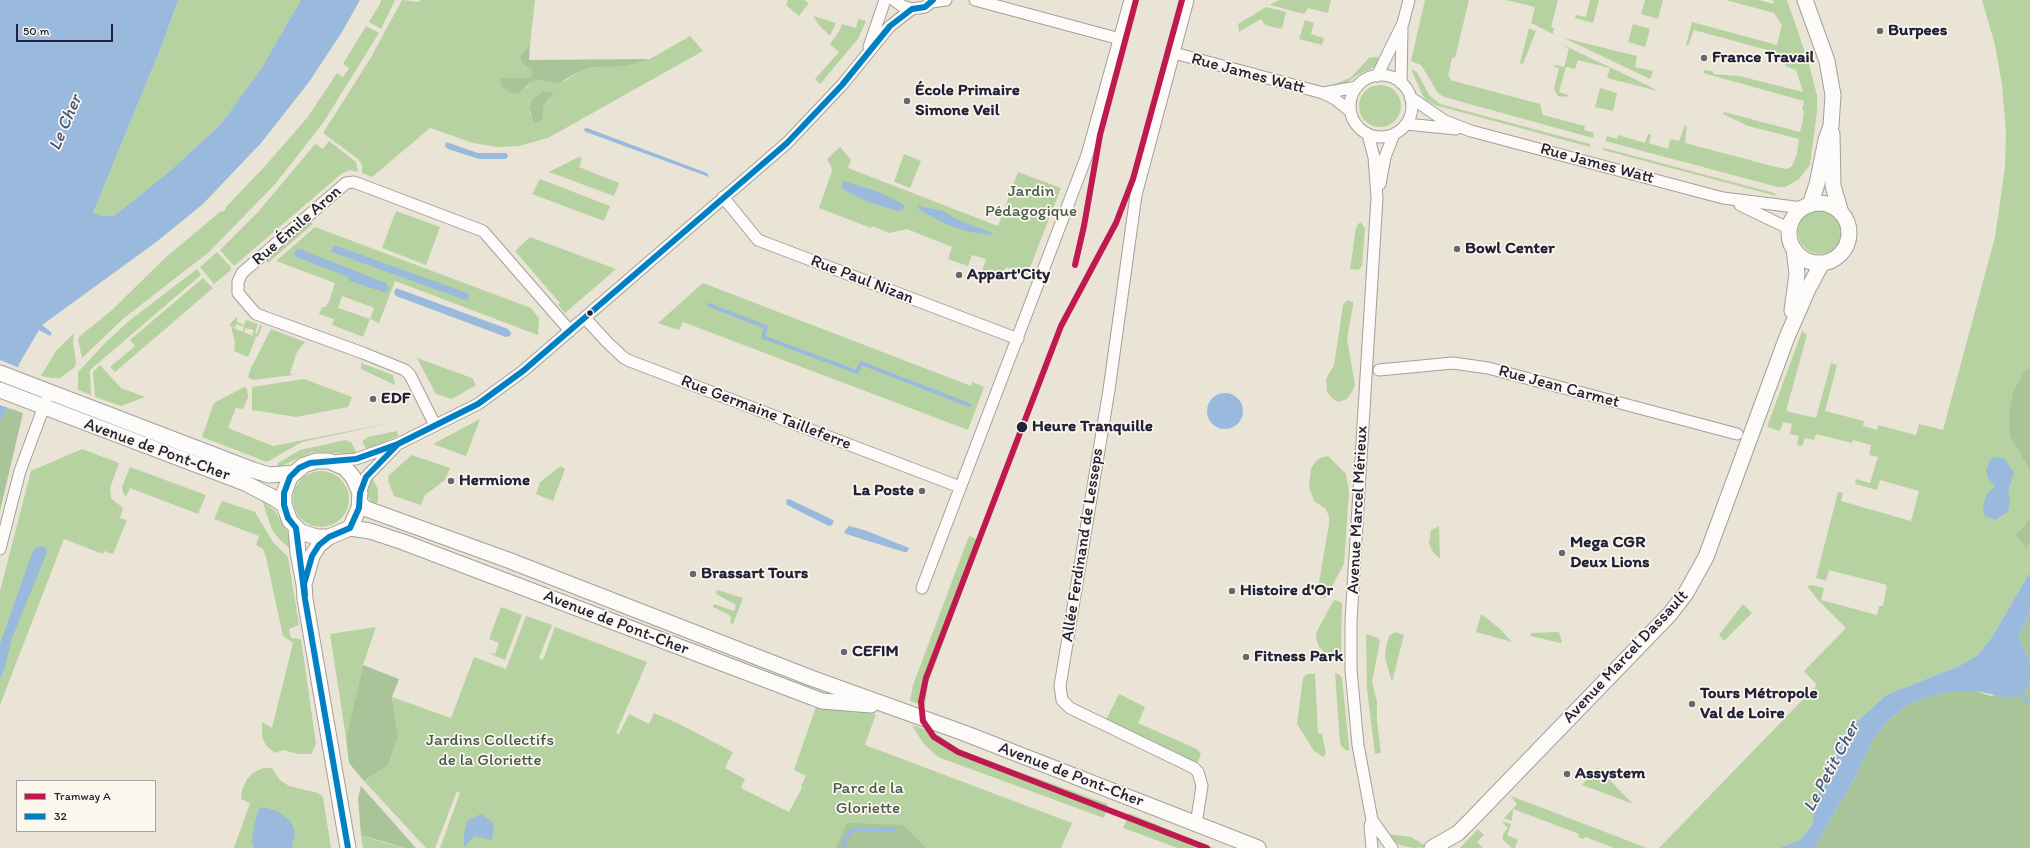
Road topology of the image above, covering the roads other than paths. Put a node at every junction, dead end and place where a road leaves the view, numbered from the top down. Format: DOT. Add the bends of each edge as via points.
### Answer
graph roads {
  1 [pos="885,0"];
  2 [pos="894,0"];
  3 [pos="946,0"];
  4 [pos="974,0"];
  5 [pos="1130,0"];
  6 [pos="1188,0"];
  7 [pos="1409,0"];
  8 [pos="1805,0"];
  9 [pos="933,1"];
  10 [pos="912,9"];
  11 [pos="1403,23"];
  12 [pos="1120,39"];
  13 [pos="1174,53"];
  14 [pos="865,54"];
  15 [pos="1377,76"];
  16 [pos="1401,83"];
  17 [pos="1356,87"];
  18 [pos="1323,93"];
  19 [pos="1410,96"];
  20 [pos="1350,111"];
  21 [pos="1406,124"];
  22 [pos="1831,126"];
  23 [pos="1470,131"];
  24 [pos="1368,134"];
  25 [pos="1394,134"];
  26 [pos="723,197"];
  27 [pos="1377,198"];
  28 [pos="1723,198"];
  29 [pos="1806,206"];
  30 [pos="1841,213"];
  31 [pos="1790,229"];
  32 [pos="1794,249"];
  33 [pos="1822,263"];
  34 [pos="585,318"];
  35 [pos="570,331"];
  36 [pos="1787,337"];
  37 [pos="1018,339"];
  38 [pos="1379,370"];
  39 [pos="0,374"];
  40 [pos="0,390"];
  41 [pos="50,393"];
  42 [pos="43,408"];
  43 [pos="435,425"];
  44 [pos="1737,434"];
  45 [pos="398,444"];
  46 [pos="329,461"];
  47 [pos="294,473"];
  48 [pos="960,487"];
  49 [pos="360,498"];
  50 [pos="284,505"];
  51 [pos="296,528"];
  52 [pos="350,528"];
  53 [pos="329,537"];
  54 [pos="0,549"];
  55 [pos="304,584"];
  56 [pos="922,588"];
  57 [pos="318,682"];
  58 [pos="884,704"];
  59 [pos="1372,820"];
  60 [pos="1196,824"];
  61 [pos="1458,832"];
  62 [pos="338,848"];
  63 [pos="348,848"];
  64 [pos="1258,848"];
  65 [pos="1372,848"];
  66 [pos="1392,848"];
  67 [pos="1432,848"];
  68 [pos="1446,848"];
  1 -- 14 [label="street" via="880,20"];
  2 -- 10 [label="street"];
  3 -- 9 [label="street"];
  4 -- 12 [label="street"];
  5 -- 12 [label="street"];
  6 -- 13 [label="street, Allée Ferdinand de Lesseps"];
  7 -- 11 [label="street"];
  8 -- 22 [label="main road" via="1832,82"];
  9 -- 10 [label="street" via="924,7"];
  10 -- 14 [label="street" via="890,26"];
  11 -- 15 [label="street"];
  11 -- 16 [label="street"];
  12 -- 37 [label="street" via="1087,155"];
  13 -- 18 [label="street, Rue James Watt"];
  13 -- 60 [label="street, Allée Ferdinand de Lesseps" via="1136,195 1109,390 1060,686 1062,700 1070,708 1198,772 1202,786"];
  14 -- 26 [label="street" via="815,115 787,143"];
  15 -- 16 [label="street" via="1386,76"];
  15 -- 17 [label="street"];
  16 -- 19 [label="street"];
  17 -- 18 [label="street, Rue James Watt"];
  17 -- 20 [label="street" via="1350,102"];
  18 -- 20 [label="street, Rue James Watt"];
  19 -- 21 [label="street" via="1410,116"];
  19 -- 23 [label="street, Rue James Watt" via="1445,121"];
  20 -- 24 [label="street" via="1356,125"];
  21 -- 23 [label="street, Rue James Watt"];
  21 -- 25 [label="street"];
  22 -- 29 [label="main road" via="1817,184"];
  22 -- 30 [label="main road" via="1834,186"];
  23 -- 28 [label="street, Rue James Watt"];
  24 -- 25 [label="street" via="1381,137"];
  24 -- 27 [label="street, Avenue Marcel Mérieux" via="1374,157"];
  25 -- 27 [label="street, Avenue Marcel Mérieux" via="1385,157"];
  26 -- 34 [label="street"];
  26 -- 37 [label="street, Rue Paul Nizan" via="758,240"];
  27 -- 59 [label="street, Avenue Marcel Mérieux" via="1351,621 1354,710"];
  28 -- 29 [label="street, Rue James Watt"];
  28 -- 31 [label="street, Rue James Watt"];
  29 -- 30 [label="main road" via="1827,204"];
  29 -- 31 [label="main road" via="1794,217"];
  30 -- 33 [label="main road" via="1848,227 1847,242 1840,255"];
  31 -- 32 [label="main road" via="1790,240"];
  32 -- 33 [label="main road" via="1806,260"];
  32 -- 36 [label="main road, Avenue Marcel Dassault" via="1797,274"];
  33 -- 36 [label="main road, Avenue Marcel Dassault"];
  34 -- 35 [label="street"];
  34 -- 48 [label="street, Rue Germaine Tailleferre" via="607,342 630,361"];
  35 -- 43 [label="street" via="523,371 478,404"];
  35 -- 43 [label="street, Rue Émile Aron" via="484,231 354,182 346,183 242,273 238,282 238,293 256,314 406,370"];
  36 -- 61 [label="main road, Avenue Marcel Dassault" via="1706,557 1686,593 1670,614"];
  37 -- 48 [label="street"];
  38 -- 44 [label="street, Rue Jean Carmet" via="1453,363 1488,368"];
  39 -- 41 [label="main road, Avenue de Pont-Cher"];
  40 -- 42 [label="main road, Avenue de Pont-Cher"];
  41 -- 42 [label="street"];
  41 -- 47 [label="main road, Avenue de Pont-Cher" via="253,470 269,475"];
  42 -- 50 [label="main road, Avenue de Pont-Cher" via="245,483"];
  42 -- 54 [label="street" via="20,471"];
  43 -- 45 [label="street"];
  45 -- 46 [label="street" via="356,459"];
  45 -- 49 [label="street" via="366,477"];
  46 -- 47 [label="main road" via="310,463"];
  46 -- 49 [label="main road" via="349,472 356,482"];
  47 -- 50 [label="main road" via="285,488"];
  48 -- 56 [label="street"];
  49 -- 52 [label="main road"];
  49 -- 58 [label="main road, Avenue de Pont-Cher" via="367,509 508,560"];
  50 -- 51 [label="main road" via="288,518"];
  51 -- 53 [label="main road" via="312,536"];
  51 -- 55 [label="main road"];
  52 -- 53 [label="main road"];
  52 -- 58 [label="main road, Avenue de Pont-Cher" via="370,531 403,542 822,701 873,706"];
  53 -- 55 [label="main road" via="319,545 312,556"];
  55 -- 57 [label="main road"];
  57 -- 62 [label="main road" via="323,752"];
  57 -- 63 [label="main road"];
  58 -- 60 [label="main road, Avenue de Pont-Cher"];
  59 -- 65 [label="street, Avenue Marcel Mérieux"];
  59 -- 66 [label="street, Avenue Marcel Mérieux"];
  60 -- 64 [label="main road, Avenue de Pont-Cher"];
  61 -- 67 [label="main road, Avenue Marcel Dassault"];
  61 -- 68 [label="main road, Avenue Marcel Dassault"];
}
